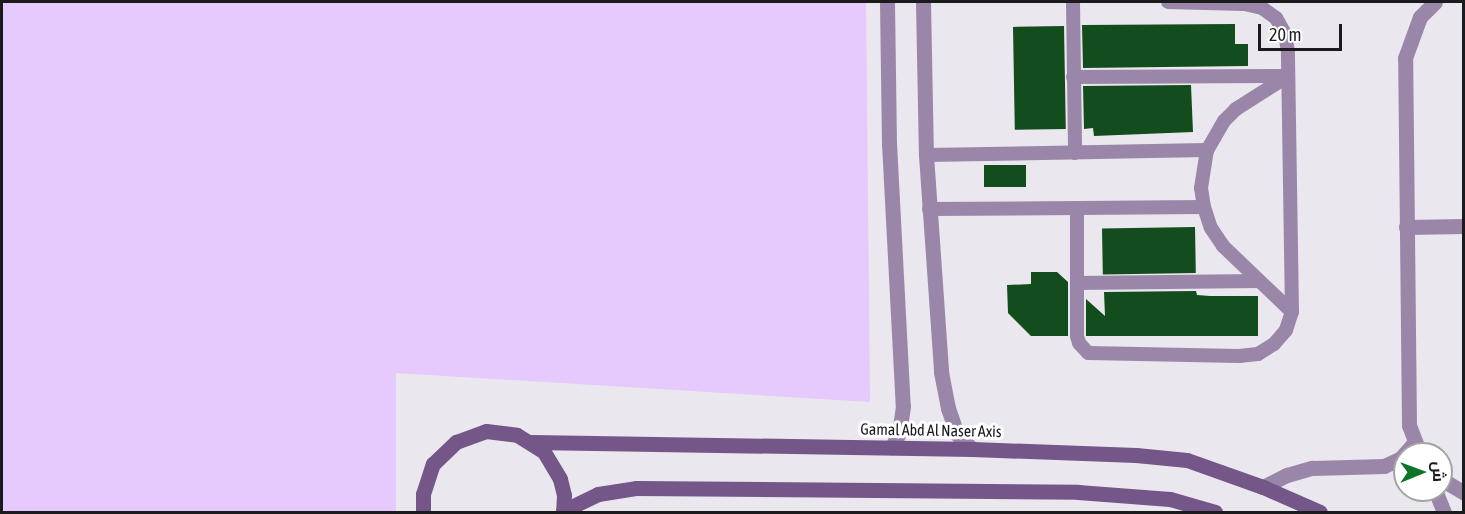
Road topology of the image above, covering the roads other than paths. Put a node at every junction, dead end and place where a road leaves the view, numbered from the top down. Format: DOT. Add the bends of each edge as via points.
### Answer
graph roads {
  1 [pos="887,2"];
  2 [pos="923,2"];
  3 [pos="1073,2"];
  4 [pos="1167,2"];
  5 [pos="1435,2"];
  6 [pos="1288,76"];
  7 [pos="1073,77"];
  8 [pos="1207,150"];
  9 [pos="1075,153"];
  10 [pos="926,155"];
  11 [pos="1204,207"];
  12 [pos="1077,208"];
  13 [pos="929,209"];
  14 [pos="1464,226"];
  15 [pos="1406,227"];
  16 [pos="1259,281"];
  17 [pos="1077,283"];
  18 [pos="1292,312"];
  19 [pos="531,442"];
  20 [pos="1415,442"];
  21 [pos="892,447"];
  22 [pos="972,449"];
  23 [pos="1393,462"];
  24 [pos="1263,487"];
  25 [pos="563,512"];
  26 [pos="423,513"];
  27 [pos="1215,513"];
  28 [pos="1320,513"];
  1 -- 21 [label="street" via="903,406 899,433"];
  2 -- 10 [label="street"];
  3 -- 7 [label="lane"];
  4 -- 6 [label="lane" via="1262,8 1276,18 1285,34"];
  5 -- 15 [label="street" via="1420,17 1405,58"];
  6 -- 7 [label="lane"];
  6 -- 8 [label="lane" via="1236,108"];
  6 -- 18 [label="lane"];
  7 -- 9 [label="lane"];
  8 -- 9 [label="lane"];
  8 -- 11 [label="lane" via="1202,169"];
  9 -- 10 [label="lane"];
  10 -- 13 [label="street"];
  11 -- 12 [label="lane"];
  11 -- 16 [label="lane" via="1223,246"];
  12 -- 13 [label="lane"];
  12 -- 17 [label="lane"];
  13 -- 22 [label="street" via="941,372 957,434"];
  14 -- 15 [label="street"];
  15 -- 20 [label="street" via="1409,425"];
  16 -- 17 [label="lane"];
  16 -- 18 [label="lane"];
  17 -- 18 [label="lane" via="1077,336 1083,348 1095,354 1258,354 1286,330"];
  19 -- 21 [label="street, Gamal Abd Al Naser Axis"];
  19 -- 25 [label="street" via="544,452 560,479"];
  19 -- 26 [label="street" via="494,431 456,442 443,452 426,478"];
  21 -- 22 [label="street, Gamal Abd Al Naser Axis"];
  22 -- 24 [label="street, Gamal Abd Al Naser Axis" via="1072,451 1187,460"];
  23 -- 24 [label="street" via="1384,466 1312,468"];
  24 -- 28 [label="street, Gamal Abd Al Naser Axis"];
  25 -- 27 [label="street" via="598,494 636,488 1078,492 1170,499"];
}
